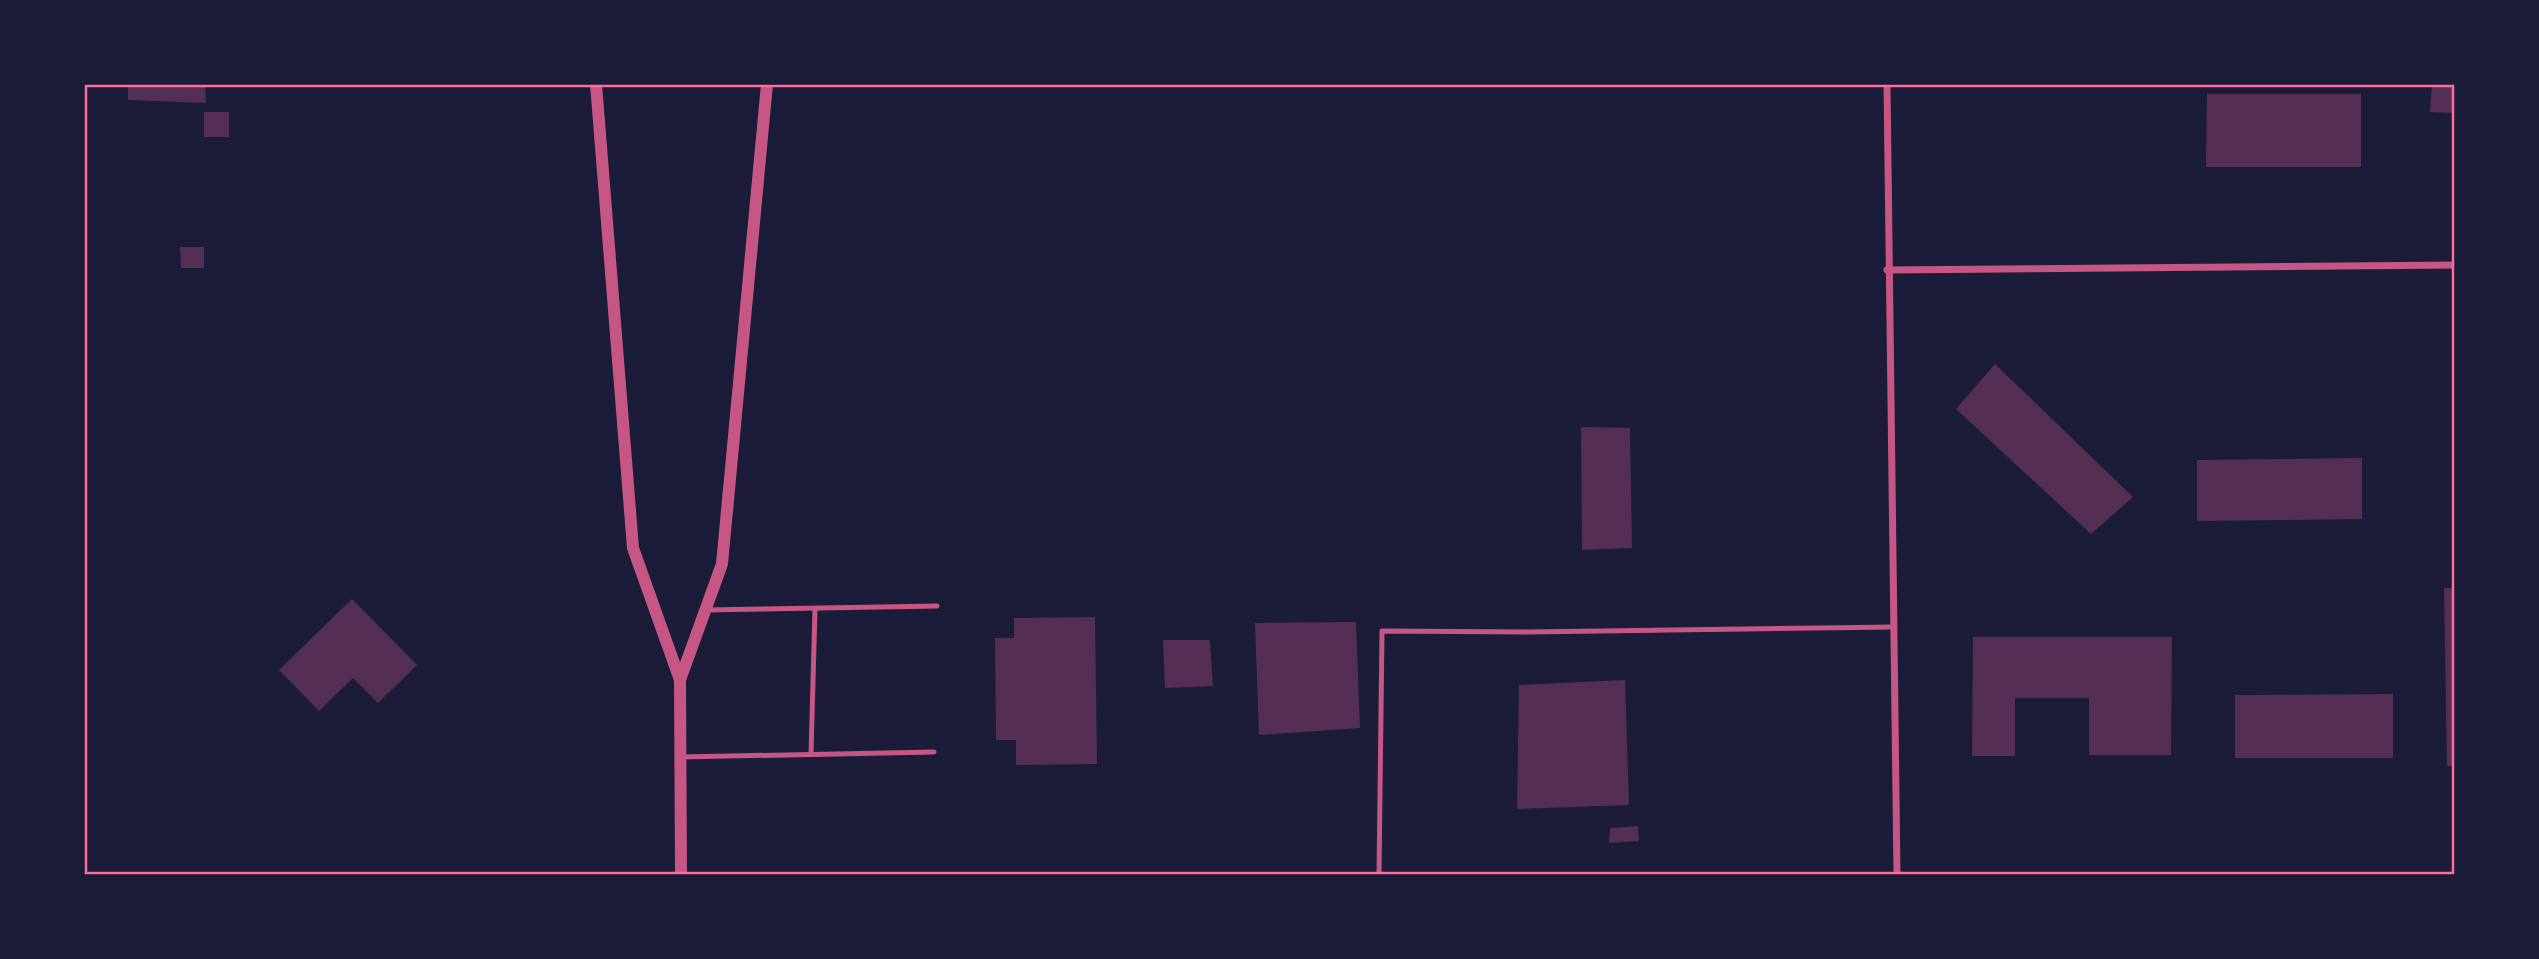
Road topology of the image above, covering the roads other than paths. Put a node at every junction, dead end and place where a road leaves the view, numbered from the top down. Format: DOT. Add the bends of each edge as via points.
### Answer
graph roads {
  1 [pos="596,84"];
  2 [pos="766,84"];
  3 [pos="1887,84"];
  4 [pos="2455,265"];
  5 [pos="1887,270"];
  6 [pos="937,607"];
  7 [pos="815,609"];
  8 [pos="705,610"];
  9 [pos="1893,627"];
  10 [pos="680,680"];
  11 [pos="934,752"];
  12 [pos="810,754"];
  13 [pos="680,757"];
  14 [pos="681,875"];
  15 [pos="1379,875"];
  16 [pos="1898,875"];
  1 -- 10 [label="street" via="634,548"];
  2 -- 8 [label="street" via="722,564"];
  3 -- 5 [label="street"];
  4 -- 5 [label="street"];
  5 -- 9 [label="street"];
  6 -- 7 [label="lane"];
  7 -- 8 [label="lane"];
  7 -- 12 [label="lane"];
  8 -- 10 [label="street"];
  9 -- 15 [label="lane" via="1382,631"];
  9 -- 16 [label="street"];
  10 -- 13 [label="street"];
  11 -- 12 [label="lane"];
  12 -- 13 [label="lane"];
  13 -- 14 [label="street"];
}
